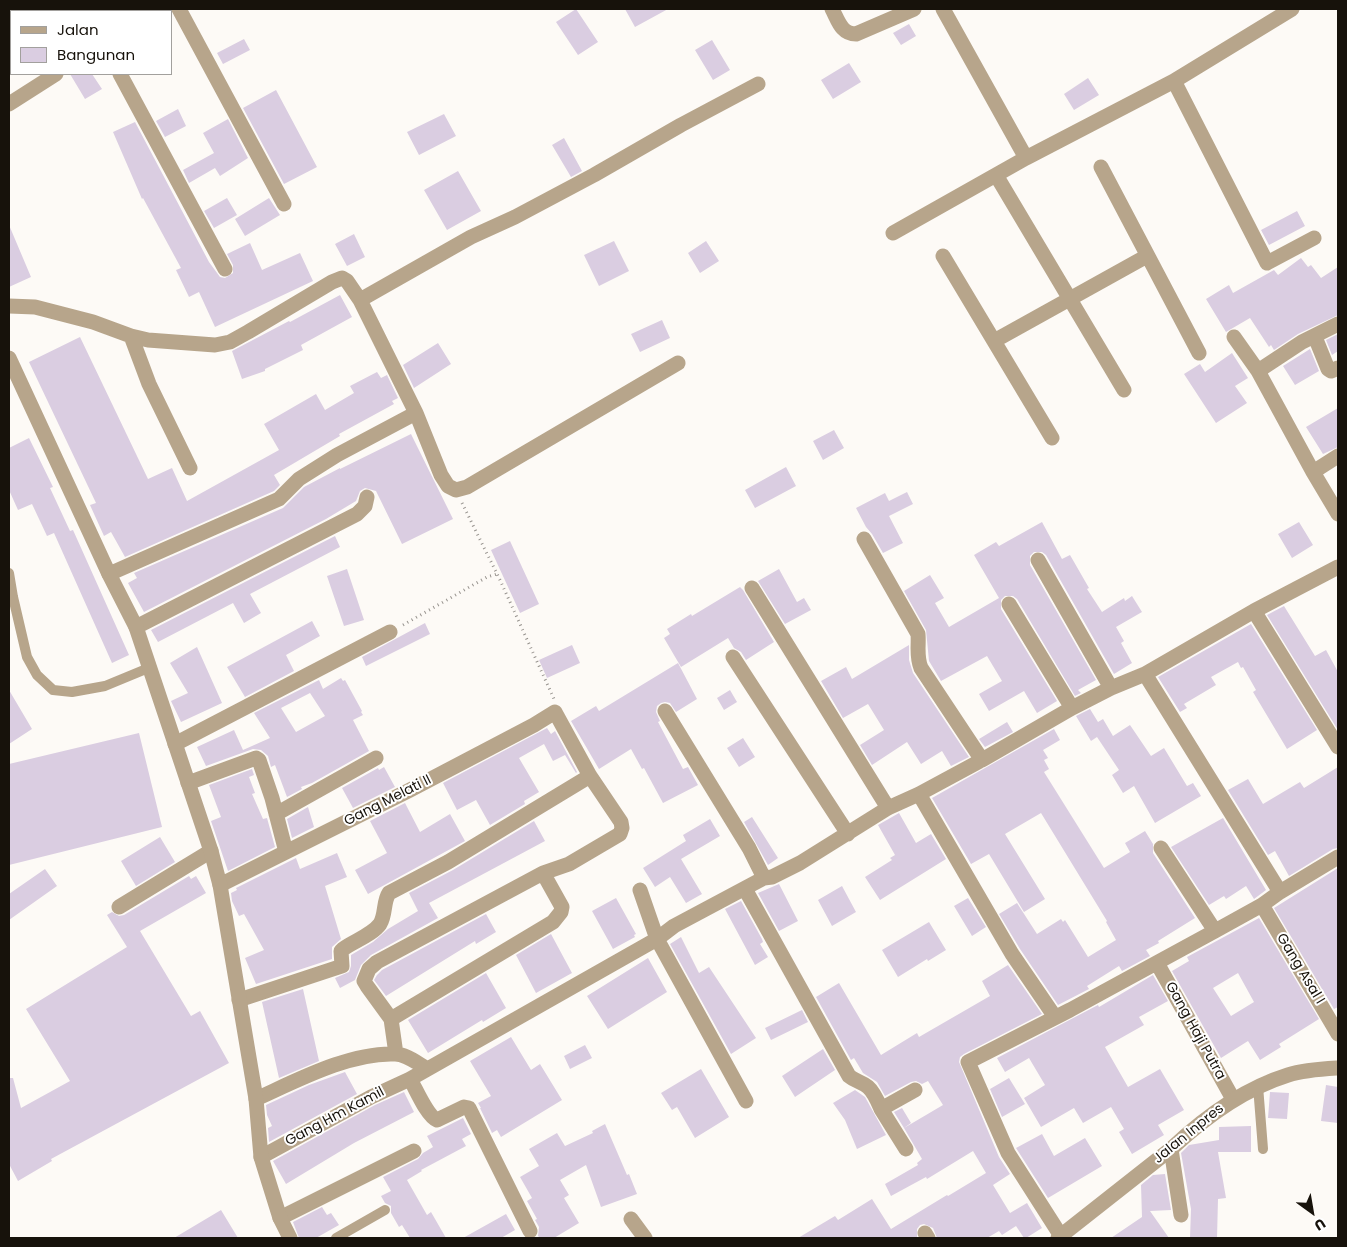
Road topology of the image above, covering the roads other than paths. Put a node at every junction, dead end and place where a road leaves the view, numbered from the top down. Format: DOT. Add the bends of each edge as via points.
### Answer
graph roads {
  1 [pos="179,9"];
  2 [pos="832,9"];
  3 [pos="914,9"];
  4 [pos="943,9"];
  5 [pos="1292,9"];
  6 [pos="54,75"];
  7 [pos="121,75"];
  8 [pos="1174,81"];
  9 [pos="758,84"];
  10 [pos="9,104"];
  11 [pos="1026,158"];
  12 [pos="1101,167"];
  13 [pos="996,175"];
  14 [pos="284,204"];
  15 [pos="893,233"];
  16 [pos="1314,238"];
  17 [pos="944,256"];
  18 [pos="1147,256"];
  19 [pos="225,269"];
  20 [pos="1069,298"];
  21 [pos="360,300"];
  22 [pos="9,306"];
  23 [pos="1338,324"];
  24 [pos="131,336"];
  25 [pos="1234,337"];
  26 [pos="1315,338"];
  27 [pos="994,341"];
  28 [pos="1199,353"];
  29 [pos="9,358"];
  30 [pos="678,363"];
  31 [pos="1338,368"];
  32 [pos="1258,371"];
  33 [pos="1124,390"];
  34 [pos="416,413"];
  35 [pos="1052,438"];
  36 [pos="1338,456"];
  37 [pos="190,468"];
  38 [pos="1313,472"];
  39 [pos="367,497"];
  40 [pos="1338,514"];
  41 [pos="864,539"];
  42 [pos="1038,560"];
  43 [pos="9,573"];
  44 [pos="1336,573"];
  45 [pos="109,574"];
  46 [pos="752,588"];
  47 [pos="1009,604"];
  48 [pos="1254,611"];
  49 [pos="136,627"];
  50 [pos="390,632"];
  51 [pos="733,657"];
  52 [pos="151,666"];
  53 [pos="1146,674"];
  54 [pos="1111,688"];
  55 [pos="1072,708"];
  56 [pos="665,711"];
  57 [pos="176,744"];
  58 [pos="1338,747"];
  59 [pos="376,758"];
  60 [pos="982,760"];
  61 [pos="590,776"];
  62 [pos="188,783"];
  63 [pos="919,794"];
  64 [pos="888,808"];
  65 [pos="276,814"];
  66 [pos="848,834"];
  67 [pos="1161,848"];
  68 [pos="211,852"];
  69 [pos="286,852"];
  70 [pos="1338,857"];
  71 [pos="543,873"];
  72 [pos="764,878"];
  73 [pos="220,885"];
  74 [pos="745,889"];
  75 [pos="640,890"];
  76 [pos="1280,892"];
  77 [pos="1262,905"];
  78 [pos="119,907"];
  79 [pos="1215,931"];
  80 [pos="657,939"];
  81 [pos="1157,963"];
  82 [pos="239,1000"];
  83 [pos="1055,1017"];
  84 [pos="391,1019"];
  85 [pos="1338,1034"];
  86 [pos="396,1054"];
  87 [pos="426,1068"];
  88 [pos="1338,1068"];
  89 [pos="410,1079"];
  90 [pos="1258,1086"];
  91 [pos="915,1090"];
  92 [pos="256,1099"];
  93 [pos="1233,1099"];
  94 [pos="746,1102"];
  95 [pos="881,1109"];
  96 [pos="906,1149"];
  97 [pos="1171,1149"];
  98 [pos="1263,1149"];
  99 [pos="414,1151"];
  100 [pos="261,1157"];
  101 [pos="385,1210"];
  102 [pos="1181,1215"];
  103 [pos="280,1218"];
  104 [pos="631,1219"];
  105 [pos="530,1231"];
  106 [pos="1060,1237"];
  107 [pos="290,1238"];
  108 [pos="336,1238"];
  109 [pos="645,1238"];
  1 -- 14 [label="street"];
  2 -- 3 [label="street" via="845,32 856,34"];
  4 -- 11 [label="street"];
  5 -- 8 [label="street"];
  6 -- 10 [label="street"];
  7 -- 19 [label="street"];
  8 -- 11 [label="street"];
  8 -- 16 [label="street" via="1266,263"];
  9 -- 21 [label="street"];
  11 -- 13 [label="street"];
  12 -- 18 [label="street"];
  13 -- 15 [label="street"];
  13 -- 20 [label="street"];
  17 -- 27 [label="street"];
  18 -- 20 [label="street"];
  18 -- 28 [label="street"];
  20 -- 27 [label="street"];
  20 -- 33 [label="street"];
  21 -- 24 [label="street" via="342,278 230,342 197,345"];
  21 -- 34 [label="street"];
  22 -- 24 [label="street" via="35,307"];
  23 -- 26 [label="street"];
  24 -- 37 [label="street" via="149,384"];
  25 -- 32 [label="street"];
  26 -- 31 [label="street" via="1329,371"];
  26 -- 32 [label="street" via="1302,342"];
  27 -- 35 [label="street"];
  29 -- 45 [label="street"];
  30 -- 34 [label="street" via="467,487 456,490 448,486 441,475"];
  32 -- 38 [label="street"];
  34 -- 45 [label="street" via="314,469 279,499"];
  36 -- 38 [label="street"];
  38 -- 40 [label="street"];
  39 -- 49 [label="street" via="365,506 357,514"];
  41 -- 60 [label="street" via="918,634 917,654 921,668"];
  42 -- 54 [label="street"];
  43 -- 52 [label="lane" via="27,658 37,675 53,690 72,692 104,686"];
  44 -- 48 [label="street, Gang Hm Kamil"];
  45 -- 49 [label="street"];
  46 -- 64 [label="street"];
  47 -- 55 [label="street"];
  48 -- 53 [label="street, Gang Hm Kamil"];
  48 -- 58 [label="street"];
  49 -- 52 [label="street"];
  50 -- 57 [label="street"];
  51 -- 66 [label="street"];
  52 -- 57 [label="street"];
  53 -- 54 [label="street, Gang Hm Kamil"];
  53 -- 76 [label="street"];
  54 -- 55 [label="street, Gang Hm Kamil"];
  55 -- 60 [label="street, Gang Hm Kamil"];
  56 -- 72 [label="street"];
  57 -- 62 [label="street"];
  59 -- 65 [label="street"];
  60 -- 63 [label="street, Gang Hm Kamil"];
  61 -- 69 [label="street, Gang Melati II" via="555,712"];
  61 -- 71 [label="street" via="621,822 620,834 569,864"];
  61 -- 82 [label="street" via="448,862 389,893 379,924 341,951 342,966"];
  62 -- 65 [label="street" via="256,758 262,766"];
  62 -- 68 [label="street"];
  63 -- 64 [label="street, Gang Hm Kamil"];
  63 -- 83 [label="street" via="1012,954"];
  64 -- 66 [label="street, Gang Hm Kamil"];
  65 -- 69 [label="street"];
  66 -- 72 [label="street, Gang Hm Kamil" via="800,863"];
  67 -- 79 [label="street"];
  68 -- 73 [label="street"];
  68 -- 78 [label="street"];
  69 -- 73 [label="street, Gang Melati II"];
  70 -- 76 [label="street"];
  71 -- 84 [label="street" via="562,907 557,918"];
  71 -- 84 [label="street" via="369,969 365,977 367,986"];
  72 -- 74 [label="street, Gang Hm Kamil"];
  73 -- 82 [label="street"];
  74 -- 80 [label="street, Gang Hm Kamil" via="674,926"];
  74 -- 95 [label="street" via="844,1068 868,1088"];
  75 -- 80 [label="street"];
  76 -- 77 [label="street"];
  77 -- 79 [label="street"];
  77 -- 85 [label="street, Gang Asal I"];
  79 -- 81 [label="street"];
  80 -- 87 [label="street, Gang Hm Kamil"];
  80 -- 94 [label="street"];
  81 -- 83 [label="street"];
  81 -- 93 [label="street, Gang Haji Putra"];
  82 -- 92 [label="street"];
  83 -- 106 [label="street" via="968,1062 1008,1153"];
  84 -- 86 [label="street"];
  86 -- 87 [label="street"];
  86 -- 92 [label="street" via="336,1064"];
  87 -- 89 [label="street, Gang Hm Kamil"];
  88 -- 90 [label="street, Jalan Inpres" via="1289,1074"];
  89 -- 100 [label="street, Gang Hm Kamil"];
  89 -- 105 [label="street" via="435,1119 469,1108"];
  90 -- 93 [label="street, Jalan Inpres"];
  90 -- 98 [label="lane"];
  91 -- 95 [label="street"];
  92 -- 100 [label="street"];
  93 -- 97 [label="street, Jalan Inpres"];
  95 -- 96 [label="street"];
  97 -- 102 [label="street"];
  97 -- 106 [label="street, Jalan Inpres"];
  99 -- 103 [label="street"];
  100 -- 103 [label="street"];
  101 -- 108 [label="lane"];
  103 -- 107 [label="street"];
  104 -- 109 [label="street"];
}
